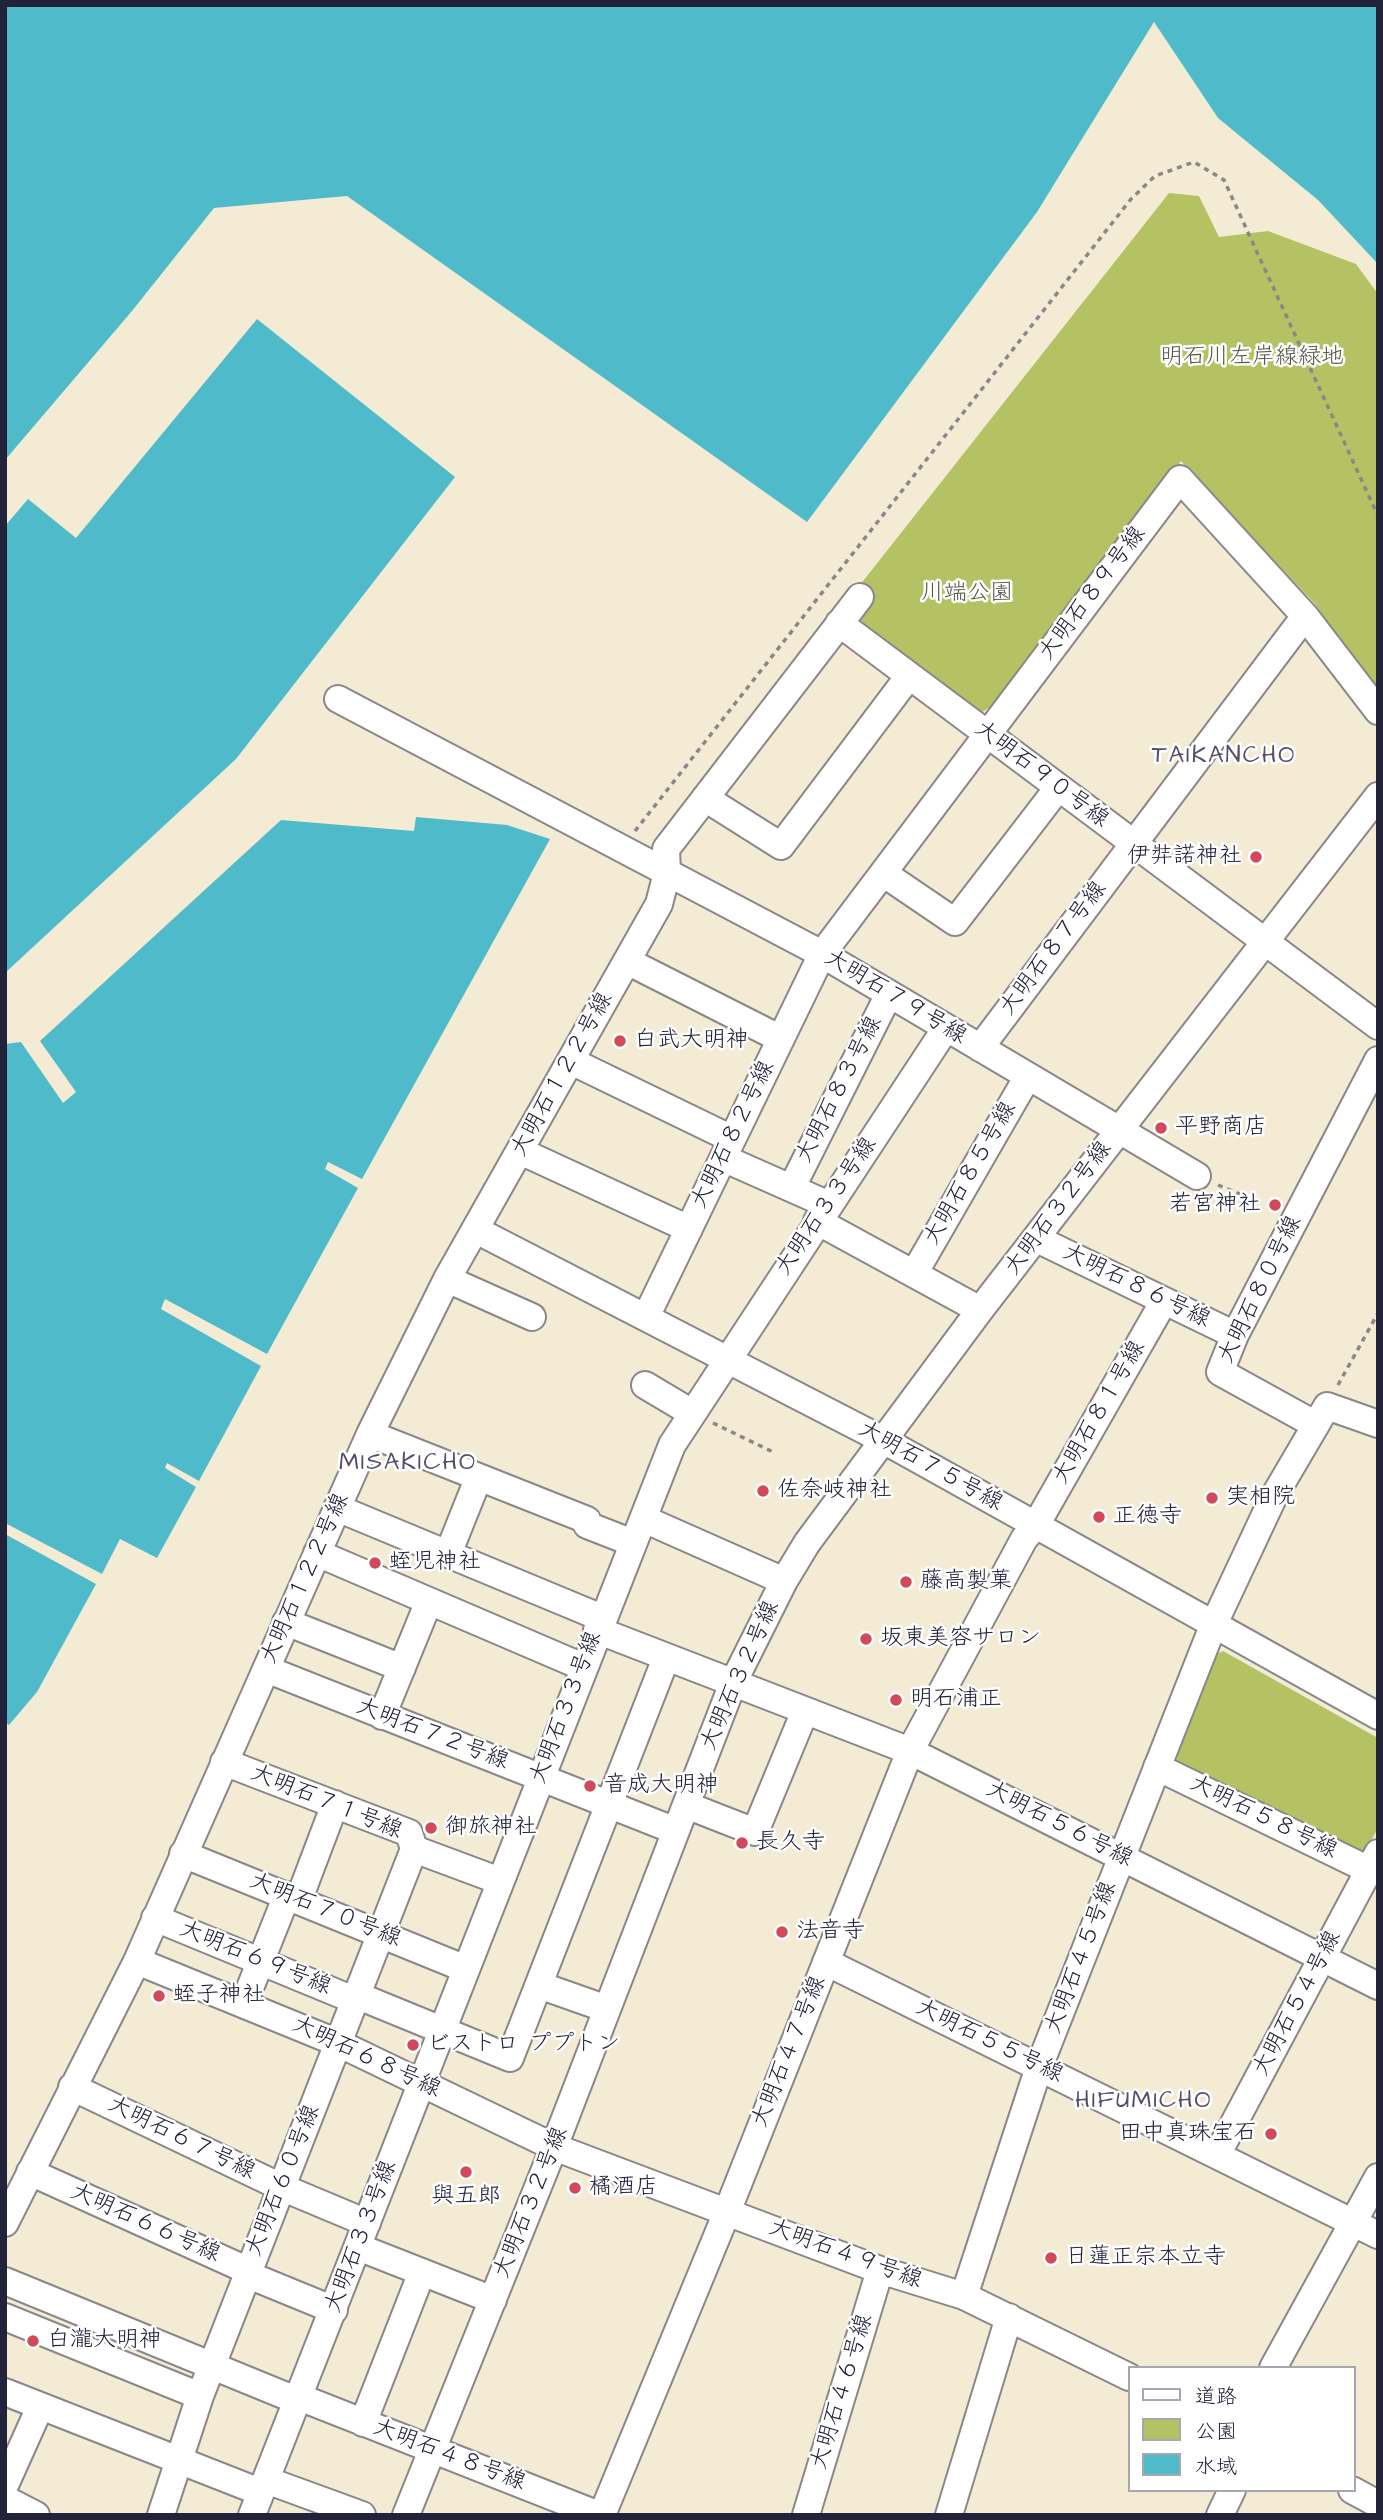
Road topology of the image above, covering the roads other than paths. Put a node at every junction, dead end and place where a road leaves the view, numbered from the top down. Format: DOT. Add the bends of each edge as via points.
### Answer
graph roads {
  1 [pos="860,597"];
  2 [pos="1305,616"];
  3 [pos="839,624"];
  4 [pos="909,676"];
  5 [pos="338,699"];
  6 [pos="1378,710"];
  7 [pos="986,734"];
  8 [pos="1058,788"];
  9 [pos="1378,796"];
  10 [pos="705,798"];
  11 [pos="1133,844"];
  12 [pos="667,873"];
  13 [pos="883,873"];
  14 [pos="1264,942"];
  15 [pos="822,954"];
  16 [pos="627,961"];
  17 [pos="889,994"];
  18 [pos="1378,1026"];
  19 [pos="946,1028"];
  20 [pos="781,1039"];
  21 [pos="980,1048"];
  22 [pos="571,1060"];
  23 [pos="1378,1060"];
  24 [pos="1028,1076"];
  25 [pos="1118,1130"];
  26 [pos="728,1149"];
  27 [pos="520,1151"];
  28 [pos="1197,1176"];
  29 [pos="792,1187"];
  30 [pos="823,1213"];
  31 [pos="689,1229"];
  32 [pos="475,1230"];
  33 [pos="1037,1239"];
  34 [pos="915,1272"];
  35 [pos="447,1279"];
  36 [pos="1164,1301"];
  37 [pos="980,1310"];
  38 [pos="647,1315"];
  39 [pos="532,1317"];
  40 [pos="1235,1335"];
  41 [pos="727,1358"];
  42 [pos="645,1385"];
  43 [pos="692,1413"];
  44 [pos="1321,1415"];
  45 [pos="1378,1424"];
  46 [pos="370,1434"];
  47 [pos="885,1441"];
  48 [pos="478,1479"];
  49 [pos="337,1508"];
  50 [pos="644,1519"];
  51 [pos="1036,1525"];
  52 [pos="633,1543"];
  53 [pos="317,1553"];
  54 [pos="449,1554"];
  55 [pos="784,1580"];
  56 [pos="429,1601"];
  57 [pos="286,1622"];
  58 [pos="600,1624"];
  59 [pos="1213,1626"];
  60 [pos="666,1658"];
  61 [pos="583,1667"];
  62 [pos="402,1668"];
  63 [pos="266,1669"];
  64 [pos="733,1683"];
  65 [pos="805,1711"];
  66 [pos="382,1716"];
  67 [pos="1378,1716"];
  68 [pos="910,1751"];
  69 [pos="224,1762"];
  70 [pos="1157,1767"];
  71 [pos="540,1777"];
  72 [pos="335,1804"];
  73 [pos="610,1804"];
  74 [pos="686,1805"];
  75 [pos="676,1831"];
  76 [pos="414,1849"];
  77 [pos="183,1854"];
  78 [pos="1122,1856"];
  79 [pos="1373,1862"];
  80 [pos="500,1881"];
  81 [pos="293,1897"];
  82 [pos="155,1918"];
  83 [pos="379,1933"];
  84 [pos="1322,1959"];
  85 [pos="136,1961"];
  86 [pos="261,1962"];
  87 [pos="826,1962"];
  88 [pos="466,1969"];
  89 [pos="539,1984"];
  90 [pos="1378,1986"];
  91 [pos="355,1997"];
  92 [pos="244,2003"];
  93 [pos="607,2009"];
  94 [pos="442,2030"];
  95 [pos="338,2043"];
  96 [pos="1039,2067"];
  97 [pos="422,2084"];
  98 [pos="72,2087"];
  99 [pos="554,2147"];
  100 [pos="1217,2155"];
  101 [pos="30,2172"];
  102 [pos="1378,2177"];
  103 [pos="281,2187"];
  104 [pos="727,2212"];
  105 [pos="1353,2222"];
  106 [pos="5,2223"];
  107 [pos="363,2235"];
  108 [pos="1378,2235"];
  109 [pos="249,2270"];
  110 [pos="880,2270"];
  111 [pos="422,2272"];
  112 [pos="5,2281"];
  113 [pos="964,2296"];
  114 [pos="493,2300"];
  115 [pos="334,2310"];
  116 [pos="5,2317"];
  117 [pos="1009,2317"];
  118 [pos="213,2364"];
  119 [pos="1274,2366"];
  120 [pos="1128,2377"];
  121 [pos="5,2392"];
  122 [pos="200,2396"];
  123 [pos="299,2397"];
  124 [pos="40,2407"];
  125 [pos="363,2423"];
  126 [pos="433,2449"];
  127 [pos="178,2460"];
  128 [pos="5,2485"];
  129 [pos="1231,2492"];
  130 [pos="1355,2492"];
  131 [pos="259,2496"];
  132 [pos="5,2499"];
  133 [pos="1378,2504"];
  134 [pos="36,2515"];
  135 [pos="161,2515"];
  136 [pos="362,2515"];
  137 [pos="406,2515"];
  138 [pos="600,2515"];
  139 [pos="806,2515"];
  140 [pos="949,2515"];
  141 [pos="1220,2515"];
  1 -- 3 [label="street, 大明石１２２号線"];
  2 -- 6 [label="street, 大明石８９号線"];
  2 -- 7 [label="street, 大明石８９号線" via="1180,478"];
  2 -- 11 [label="street, 大明石８７号線"];
  3 -- 4 [label="street, 大明石９０号線"];
  3 -- 10 [label="street, 大明石１２２号線"];
  4 -- 7 [label="street, 大明石９０号線"];
  4 -- 10 [label="street" via="781,846"];
  5 -- 12 [label="street, 大明石７９号線"];
  7 -- 8 [label="street, 大明石９０号線"];
  7 -- 13 [label="street, 大明石８９号線"];
  8 -- 11 [label="street, 大明石９０号線"];
  8 -- 13 [label="street" via="955,922"];
  9 -- 14 [label="street, 大明石３２号線"];
  10 -- 12 [label="street, 大明石１２２号線" via="666,849"];
  11 -- 14 [label="street, 大明石９０号線"];
  11 -- 21 [label="street, 大明石８７号線"];
  12 -- 15 [label="street, 大明石７９号線"];
  12 -- 16 [label="street, 大明石１２２号線" via="659,904"];
  13 -- 15 [label="street, 大明石８９号線"];
  14 -- 18 [label="street, 大明石９０号線"];
  14 -- 25 [label="street, 大明石３２号線"];
  15 -- 17 [label="street, 大明石７９号線"];
  15 -- 20 [label="street, 大明石８２号線"];
  16 -- 20 [label="street"];
  16 -- 22 [label="street, 大明石１２２号線"];
  17 -- 19 [label="street, 大明石７９号線"];
  17 -- 29 [label="street, 大明石８３号線"];
  19 -- 21 [label="street, 大明石７９号線"];
  19 -- 30 [label="street, 大明石３３号線"];
  20 -- 26 [label="street, 大明石８２号線"];
  21 -- 24 [label="street, 大明石７９号線"];
  22 -- 26 [label="street"];
  22 -- 27 [label="street, 大明石１２２号線"];
  23 -- 40 [label="street, 大明石８０号線"];
  24 -- 25 [label="street, 大明石７９号線"];
  24 -- 34 [label="street, 大明石８５号線"];
  25 -- 28 [label="street, 大明石７９号線"];
  25 -- 33 [label="street, 大明石３２号線"];
  26 -- 29 [label="street"];
  26 -- 31 [label="street, 大明石８２号線"];
  27 -- 31 [label="street"];
  27 -- 32 [label="street, 大明石１２２号線"];
  29 -- 30 [label="street"];
  30 -- 34 [label="street"];
  30 -- 41 [label="street, 大明石３３号線"];
  31 -- 38 [label="street, 大明石８２号線"];
  32 -- 35 [label="street, 大明石１２２号線"];
  32 -- 38 [label="street, 大明石７５号線"];
  33 -- 36 [label="street, 大明石８６号線"];
  33 -- 37 [label="street, 大明石３２号線"];
  34 -- 37 [label="street"];
  35 -- 39 [label="street"];
  35 -- 46 [label="street, 大明石１２２号線"];
  36 -- 40 [label="street, 大明石８６号線"];
  36 -- 51 [label="street, 大明石８１号線"];
  37 -- 47 [label="street, 大明石３２号線"];
  38 -- 41 [label="street, 大明石７５号線"];
  40 -- 44 [label="street, 大明石８０号線" via="1220,1372"];
  41 -- 43 [label="street, 大明石３３号線"];
  41 -- 47 [label="street, 大明石７５号線"];
  42 -- 43 [label="street"];
  43 -- 50 [label="street, 大明石３３号線" via="672,1445"];
  44 -- 45 [label="street"];
  44 -- 59 [label="street" via="1273,1498"];
  46 -- 48 [label="street"];
  46 -- 49 [label="street, 大明石１２２号線"];
  47 -- 51 [label="street, 大明石７５号線"];
  47 -- 55 [label="street, 大明石３２号線"];
  48 -- 52 [label="street" via="587,1520 587,1525"];
  48 -- 54 [label="street"];
  49 -- 53 [label="street, 大明石１２２号線"];
  49 -- 54 [label="street, 大明石５６号線"];
  50 -- 52 [label="street, 大明石３３号線"];
  50 -- 55 [label="street"];
  51 -- 59 [label="street, 大明石７５号線"];
  51 -- 68 [label="street, 大明石４７号線" via="1024,1539"];
  52 -- 58 [label="street, 大明石３３号線"];
  53 -- 56 [label="street"];
  53 -- 57 [label="street, 大明石１２２号線"];
  54 -- 58 [label="street, 大明石５６号線"];
  55 -- 64 [label="street, 大明石３２号線"];
  56 -- 61 [label="street"];
  56 -- 62 [label="street"];
  57 -- 62 [label="street"];
  57 -- 63 [label="street, 大明石１２２号線"];
  58 -- 60 [label="street, 大明石５６号線"];
  58 -- 61 [label="street, 大明石３３号線"];
  59 -- 67 [label="street, 大明石７５号線"];
  59 -- 70 [label="street, 大明石４５号線"];
  60 -- 64 [label="street, 大明石５６号線"];
  60 -- 73 [label="street"];
  61 -- 71 [label="street, 大明石３３号線"];
  62 -- 66 [label="street"];
  63 -- 66 [label="street, 大明石７２号線"];
  63 -- 69 [label="street, 大明石１２２号線"];
  64 -- 65 [label="street, 大明石５６号線"];
  64 -- 74 [label="street, 大明石３２号線"];
  65 -- 68 [label="street, 大明石５６号線"];
  65 -- 74 [label="street" via="755,1832"];
  66 -- 71 [label="street, 大明石７２号線"];
  68 -- 78 [label="street, 大明石５６号線"];
  68 -- 87 [label="street, 大明石４７号線"];
  69 -- 72 [label="street, 大明石７１号線"];
  69 -- 77 [label="street, 大明石１２２号線"];
  70 -- 78 [label="street, 大明石４５号線"];
  70 -- 79 [label="street, 大明石５８号線"];
  71 -- 73 [label="street, 大明石７２号線"];
  71 -- 80 [label="street, 大明石３３号線"];
  72 -- 76 [label="street, 大明石７１号線" via="409,1833"];
  72 -- 81 [label="street"];
  73 -- 75 [label="street, 大明石７２号線"];
  73 -- 89 [label="street"];
  74 -- 75 [label="street, 大明石３２号線"];
  75 -- 93 [label="street, 大明石３２号線"];
  76 -- 80 [label="street, 大明石７１号線"];
  76 -- 83 [label="street, 大明石６０号線"];
  77 -- 81 [label="street, 大明石７０号線"];
  77 -- 82 [label="street, 大明石１２２号線"];
  78 -- 84 [label="street, 大明石５６号線"];
  78 -- 96 [label="street, 大明石４５号線"];
  79 -- 84 [label="street, 大明石５４号線"];
  80 -- 88 [label="street, 大明石３３号線"];
  81 -- 83 [label="street, 大明石７０号線"];
  81 -- 86 [label="street"];
  82 -- 85 [label="street, 大明石１２２号線"];
  82 -- 86 [label="street, 大明石６９号線"];
  83 -- 88 [label="street, 大明石７０号線"];
  83 -- 91 [label="street, 大明石６０号線"];
  84 -- 90 [label="street, 大明石５６号線"];
  84 -- 100 [label="street, 大明石５４号線"];
  85 -- 92 [label="street, 大明石６８号線"];
  85 -- 98 [label="street, 大明石１２２号線"];
  86 -- 91 [label="street, 大明石６９号線"];
  86 -- 92 [label="street"];
  87 -- 96 [label="street, 大明石５５号線"];
  87 -- 104 [label="street, 大明石４７号線"];
  88 -- 94 [label="street, 大明石３３号線"];
  89 -- 93 [label="street"];
  89 -- 94 [label="street, 大明石６９号線" via="510,2058"];
  91 -- 94 [label="street, 大明石６９号線"];
  91 -- 95 [label="street, 大明石６０号線"];
  92 -- 95 [label="street, 大明石６８号線"];
  93 -- 99 [label="street, 大明石３２号線"];
  94 -- 97 [label="street, 大明石３３号線"];
  95 -- 97 [label="street, 大明石６８号線"];
  95 -- 103 [label="street, 大明石６０号線"];
  96 -- 100 [label="street, 大明石５５号線"];
  96 -- 113 [label="street, 大明石４５号線"];
  97 -- 99 [label="street, 大明石６８号線"];
  97 -- 107 [label="street, 大明石３３号線"];
  98 -- 101 [label="street, 大明石１２２号線"];
  98 -- 103 [label="street, 大明石６７号線"];
  99 -- 104 [label="street, 大明石４９号線"];
  99 -- 114 [label="street, 大明石３２号線"];
  100 -- 105 [label="street, 大明石５５号線"];
  101 -- 106 [label="street, 大明石１２２号線"];
  101 -- 109 [label="street, 大明石６６号線"];
  102 -- 105 [label="street"];
  103 -- 107 [label="street, 大明石６７号線"];
  103 -- 109 [label="street, 大明石６０号線"];
  104 -- 110 [label="street, 大明石４９号線"];
  104 -- 138 [label="street, 大明石４７号線"];
  105 -- 108 [label="street, 大明石５５号線"];
  105 -- 119 [label="street"];
  107 -- 111 [label="street, 大明石６７号線"];
  107 -- 115 [label="street, 大明石３３号線"];
  109 -- 115 [label="street, 大明石６６号線" via="251,2276"];
  109 -- 118 [label="street, 大明石６０号線"];
  110 -- 113 [label="street, 大明石４９号線"];
  110 -- 139 [label="street, 大明石４６号線"];
  111 -- 114 [label="street, 大明石６７号線"];
  111 -- 125 [label="street"];
  112 -- 118 [label="street, 大明石４８号線"];
  113 -- 117 [label="street, 大明石４９号線"];
  114 -- 126 [label="street, 大明石３２号線"];
  115 -- 123 [label="street, 大明石３３号線"];
  116 -- 122 [label="street"];
  117 -- 120 [label="street, 大明石４９号線"];
  117 -- 140 [label="street"];
  118 -- 122 [label="street, 大明石６０号線"];
  118 -- 123 [label="street, 大明石４８号線" via="286,2396"];
  121 -- 124 [label="street"];
  122 -- 127 [label="street, 大明石６０号線"];
  123 -- 125 [label="street, 大明石４８号線"];
  123 -- 131 [label="street, 大明石３３号線"];
  124 -- 127 [label="street"];
  124 -- 128 [label="street"];
  125 -- 126 [label="street, 大明石４８号線"];
  126 -- 137 [label="street, 大明石３２号線"];
  126 -- 138 [label="street, 大明石４８号線"];
  127 -- 131 [label="street"];
  127 -- 135 [label="street, 大明石６０号線"];
  129 -- 141 [label="street"];
  130 -- 133 [label="street"];
  131 -- 136 [label="street"];
  132 -- 134 [label="street"];
}
